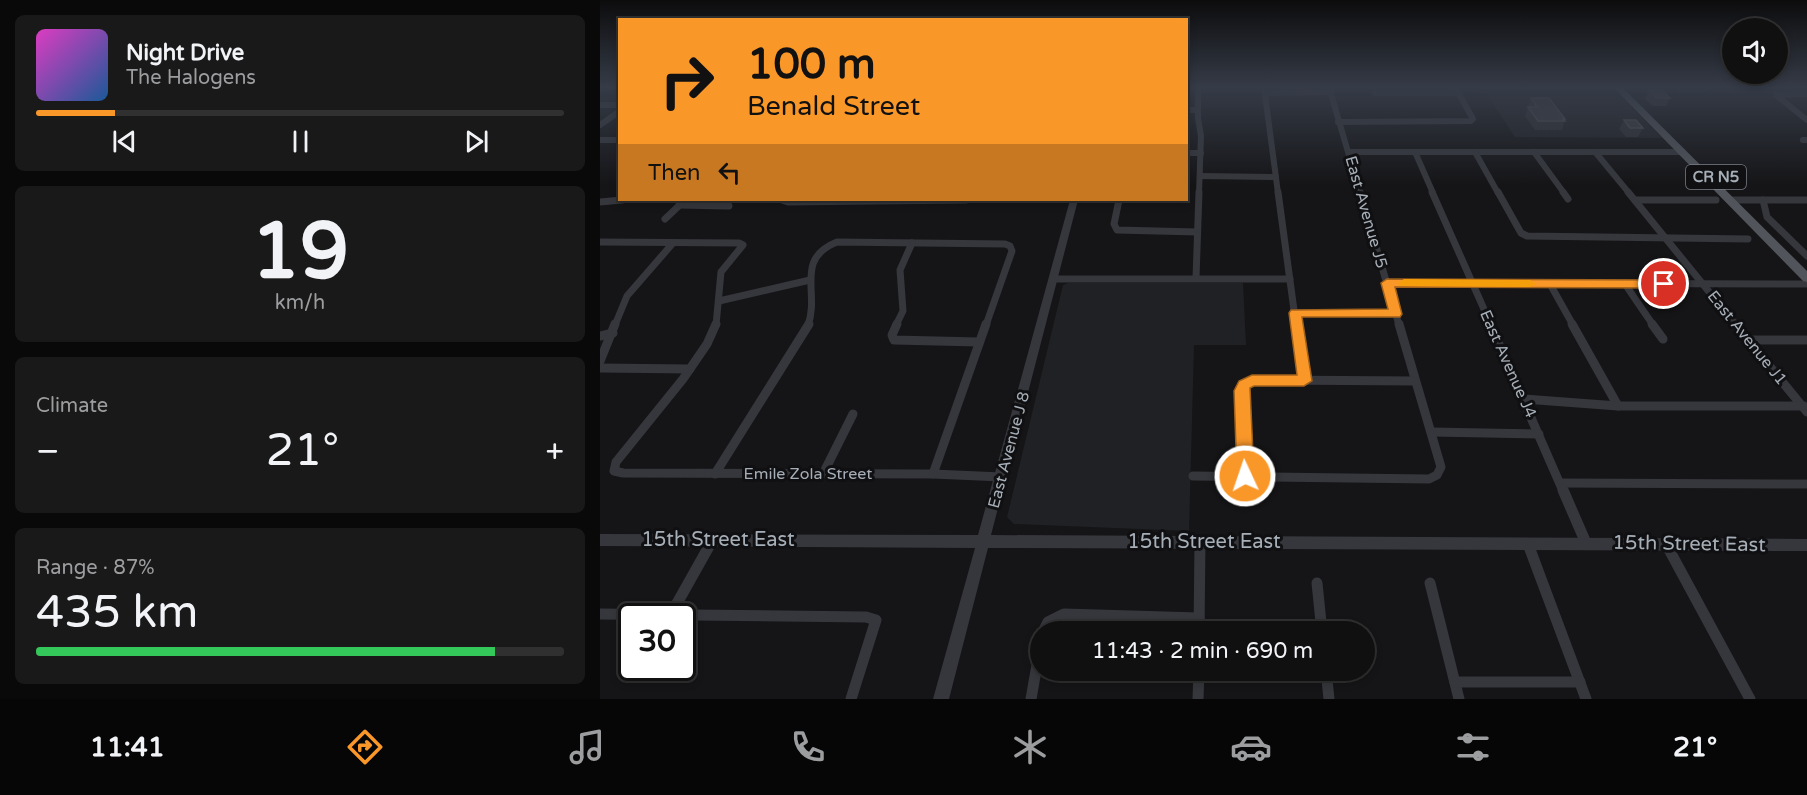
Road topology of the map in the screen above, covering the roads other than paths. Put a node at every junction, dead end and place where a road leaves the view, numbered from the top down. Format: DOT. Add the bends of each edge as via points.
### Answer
graph roads {
  1 [pos="1199,120"];
  2 [pos="1269,120"];
  3 [pos="1472,120"];
  4 [pos="1652,120"];
  5 [pos="1653,120"];
  6 [pos="1338,122"];
  7 [pos="1656,123"];
  8 [pos="600,140"];
  9 [pos="618,140"];
  10 [pos="1348,152"];
  11 [pos="1415,152"];
  12 [pos="1475,152"];
  13 [pos="1534,152"];
  14 [pos="1683,152"];
  15 [pos="1188,153"];
  16 [pos="1201,153"];
  17 [pos="1596,153"];
  18 [pos="1200,176"];
  19 [pos="1276,177"];
  20 [pos="1568,199"];
  21 [pos="618,200"];
  22 [pos="1635,200"];
  23 [pos="1716,200"];
  24 [pos="1736,200"];
  25 [pos="1763,200"];
  26 [pos="1807,200"];
  27 [pos="684,201"];
  28 [pos="1074,201"];
  29 [pos="1119,201"];
  30 [pos="600,202"];
  31 [pos="679,206"];
  32 [pos="729,206"];
  33 [pos="665,219"];
  34 [pos="1197,232"];
  35 [pos="1666,239"];
  36 [pos="1748,239"];
  37 [pos="600,242"];
  38 [pos="673,243"];
  39 [pos="912,243"];
  40 [pos="1807,256"];
  41 [pos="1807,267"];
  42 [pos="1196,278"];
  43 [pos="1807,278"];
  44 [pos="1053,279"];
  45 [pos="1290,279"];
  46 [pos="810,280"];
  47 [pos="1387,283"];
  48 [pos="1473,283"];
  49 [pos="1550,284"];
  50 [pos="1625,284"];
  51 [pos="1703,284"];
  52 [pos="1807,284"];
  53 [pos="719,301"];
  54 [pos="1295,313"];
  55 [pos="1395,314"];
  56 [pos="613,333"];
  57 [pos="600,336"];
  58 [pos="1663,339"];
  59 [pos="1748,339"];
  60 [pos="1807,340"];
  61 [pos="979,342"];
  62 [pos="600,361"];
  63 [pos="600,368"];
  64 [pos="690,369"];
  65 [pos="1304,381"];
  66 [pos="1415,381"];
  67 [pos="1524,399"];
  68 [pos="1618,406"];
  69 [pos="1805,408"];
  70 [pos="853,414"];
  71 [pos="1431,432"];
  72 [pos="1539,434"];
  73 [pos="715,474"];
  74 [pos="824,474"];
  75 [pos="933,474"];
  76 [pos="1193,476"];
  77 [pos="1245,476"];
  78 [pos="1002,477"];
  79 [pos="1560,483"];
  80 [pos="1807,484"];
  81 [pos="600,540"];
  82 [pos="712,541"];
  83 [pos="985,541"];
  84 [pos="1200,542"];
  85 [pos="1586,543"];
  86 [pos="1528,544"];
  87 [pos="1666,544"];
  88 [pos="1807,545"];
  89 [pos="1317,583"];
  90 [pos="1431,583"];
  91 [pos="677,603"];
  92 [pos="600,614"];
  93 [pos="618,614"];
  94 [pos="696,614"];
  95 [pos="1199,618"];
  96 [pos="876,620"];
  97 [pos="1048,621"];
  98 [pos="1321,621"];
  99 [pos="1034,681"];
  100 [pos="1199,681"];
  101 [pos="1327,681"];
  102 [pos="1455,682"];
  103 [pos="1580,682"];
  104 [pos="851,699"];
  105 [pos="941,699"];
  106 [pos="1031,699"];
  107 [pos="1198,699"];
  108 [pos="1329,699"];
  109 [pos="1459,699"];
  110 [pos="1586,699"];
  111 [pos="1750,699"];
  1 -- 16 [label="street"];
  2 -- 19 [label="street"];
  3 -- 6 [label="street"];
  4 -- 7 [label="main road"];
  5 -- 7 [label="main road, CR N5"];
  6 -- 10 [label="street, East Avenue J5"];
  7 -- 14 [label="main road, CR N5"];
  7 -- 24 [label="main road, CR N5" via="1677,139"];
  8 -- 9 [label="street"];
  10 -- 11 [label="street"];
  10 -- 47 [label="street, East Avenue J5"];
  11 -- 12 [label="street"];
  11 -- 48 [label="street, East Avenue J4"];
  12 -- 13 [label="street"];
  12 -- 35 [label="street" via="1527,237"];
  13 -- 17 [label="street"];
  13 -- 20 [label="street"];
  14 -- 17 [label="street"];
  14 -- 24 [label="main road, CR N5"];
  15 -- 16 [label="street"];
  16 -- 18 [label="street"];
  17 -- 22 [label="street, East Avenue J1"];
  18 -- 19 [label="street"];
  18 -- 34 [label="street"];
  19 -- 45 [label="street"];
  21 -- 30 [label="street"];
  22 -- 23 [label="street"];
  22 -- 35 [label="street, East Avenue J1"];
  24 -- 25 [label="street"];
  24 -- 41 [label="main road, CR N5"];
  24 -- 43 [label="main road, CR N5"];
  25 -- 26 [label="street"];
  25 -- 40 [label="street" via="1767,217"];
  27 -- 31 [label="street"];
  28 -- 44 [label="street, East Avenue J 8"];
  29 -- 34 [label="street" via="1114,224 1117,230"];
  31 -- 32 [label="street"];
  31 -- 33 [label="street"];
  34 -- 42 [label="street"];
  35 -- 36 [label="street"];
  35 -- 51 [label="street, East Avenue J1"];
  37 -- 38 [label="street"];
  38 -- 53 [label="street" via="744,245 721,272"];
  38 -- 56 [label="street" via="627,296"];
  39 -- 46 [label="street" via="828,244 810,267"];
  39 -- 61 [label="street" via="900,270 903,311 892,335 894,340"];
  39 -- 61 [label="street" via="1010,246 1012,251"];
  42 -- 44 [label="street"];
  42 -- 45 [label="street"];
  44 -- 78 [label="street, East Avenue J 8"];
  45 -- 54 [label="street"];
  46 -- 53 [label="street"];
  46 -- 73 [label="street" via="809,323"];
  47 -- 48 [label="street"];
  47 -- 55 [label="street, East Avenue J5"];
  48 -- 49 [label="street"];
  48 -- 67 [label="street, East Avenue J4"];
  49 -- 50 [label="street"];
  49 -- 68 [label="street"];
  50 -- 51 [label="street"];
  50 -- 58 [label="street"];
  51 -- 52 [label="street"];
  51 -- 59 [label="street, East Avenue J1"];
  53 -- 64 [label="street" via="716,327"];
  54 -- 55 [label="street"];
  54 -- 65 [label="street"];
  55 -- 66 [label="street, East Avenue J5"];
  56 -- 57 [label="street"];
  56 -- 62 [label="street"];
  59 -- 60 [label="street"];
  59 -- 69 [label="street, East Avenue J1"];
  61 -- 75 [label="street"];
  63 -- 64 [label="street"];
  64 -- 73 [label="street, Emile Zola Street" via="616,462 614,471"];
  65 -- 66 [label="street"];
  65 -- 77 [label="street" via="1252,380 1244,385"];
  66 -- 71 [label="street, East Avenue J5"];
  67 -- 68 [label="street"];
  67 -- 72 [label="street, East Avenue J4"];
  68 -- 69 [label="street"];
  70 -- 74 [label="street"];
  71 -- 72 [label="street"];
  71 -- 77 [label="street, East Avenue J5" via="1441,467 1429,479"];
  72 -- 79 [label="street, East Avenue J4"];
  73 -- 74 [label="street, Emile Zola Street"];
  74 -- 75 [label="street, Emile Zola Street"];
  75 -- 78 [label="street, Emile Zola Street"];
  76 -- 77 [label="street"];
  78 -- 83 [label="street, East Avenue J 8"];
  79 -- 80 [label="street"];
  79 -- 85 [label="street, East Avenue J4"];
  81 -- 82 [label="street, 15th Street East"];
  82 -- 83 [label="street, 15th Street East"];
  82 -- 91 [label="street"];
  83 -- 84 [label="street, 15th Street East"];
  83 -- 105 [label="street, East Avenue J 8"];
  84 -- 86 [label="street, 15th Street East"];
  84 -- 95 [label="street"];
  85 -- 86 [label="street, 15th Street East"];
  85 -- 87 [label="street, 15th Street East"];
  86 -- 103 [label="street"];
  87 -- 88 [label="street, 15th Street East"];
  87 -- 111 [label="street"];
  89 -- 98 [label="street"];
  90 -- 102 [label="street"];
  92 -- 93 [label="street"];
  94 -- 96 [label="street" via="866,616"];
  95 -- 97 [label="street" via="1064,614"];
  96 -- 104 [label="street"];
  99 -- 106 [label="street"];
  100 -- 107 [label="street"];
  101 -- 108 [label="street"];
  102 -- 103 [label="street"];
  102 -- 109 [label="street"];
  103 -- 110 [label="street"];
}
